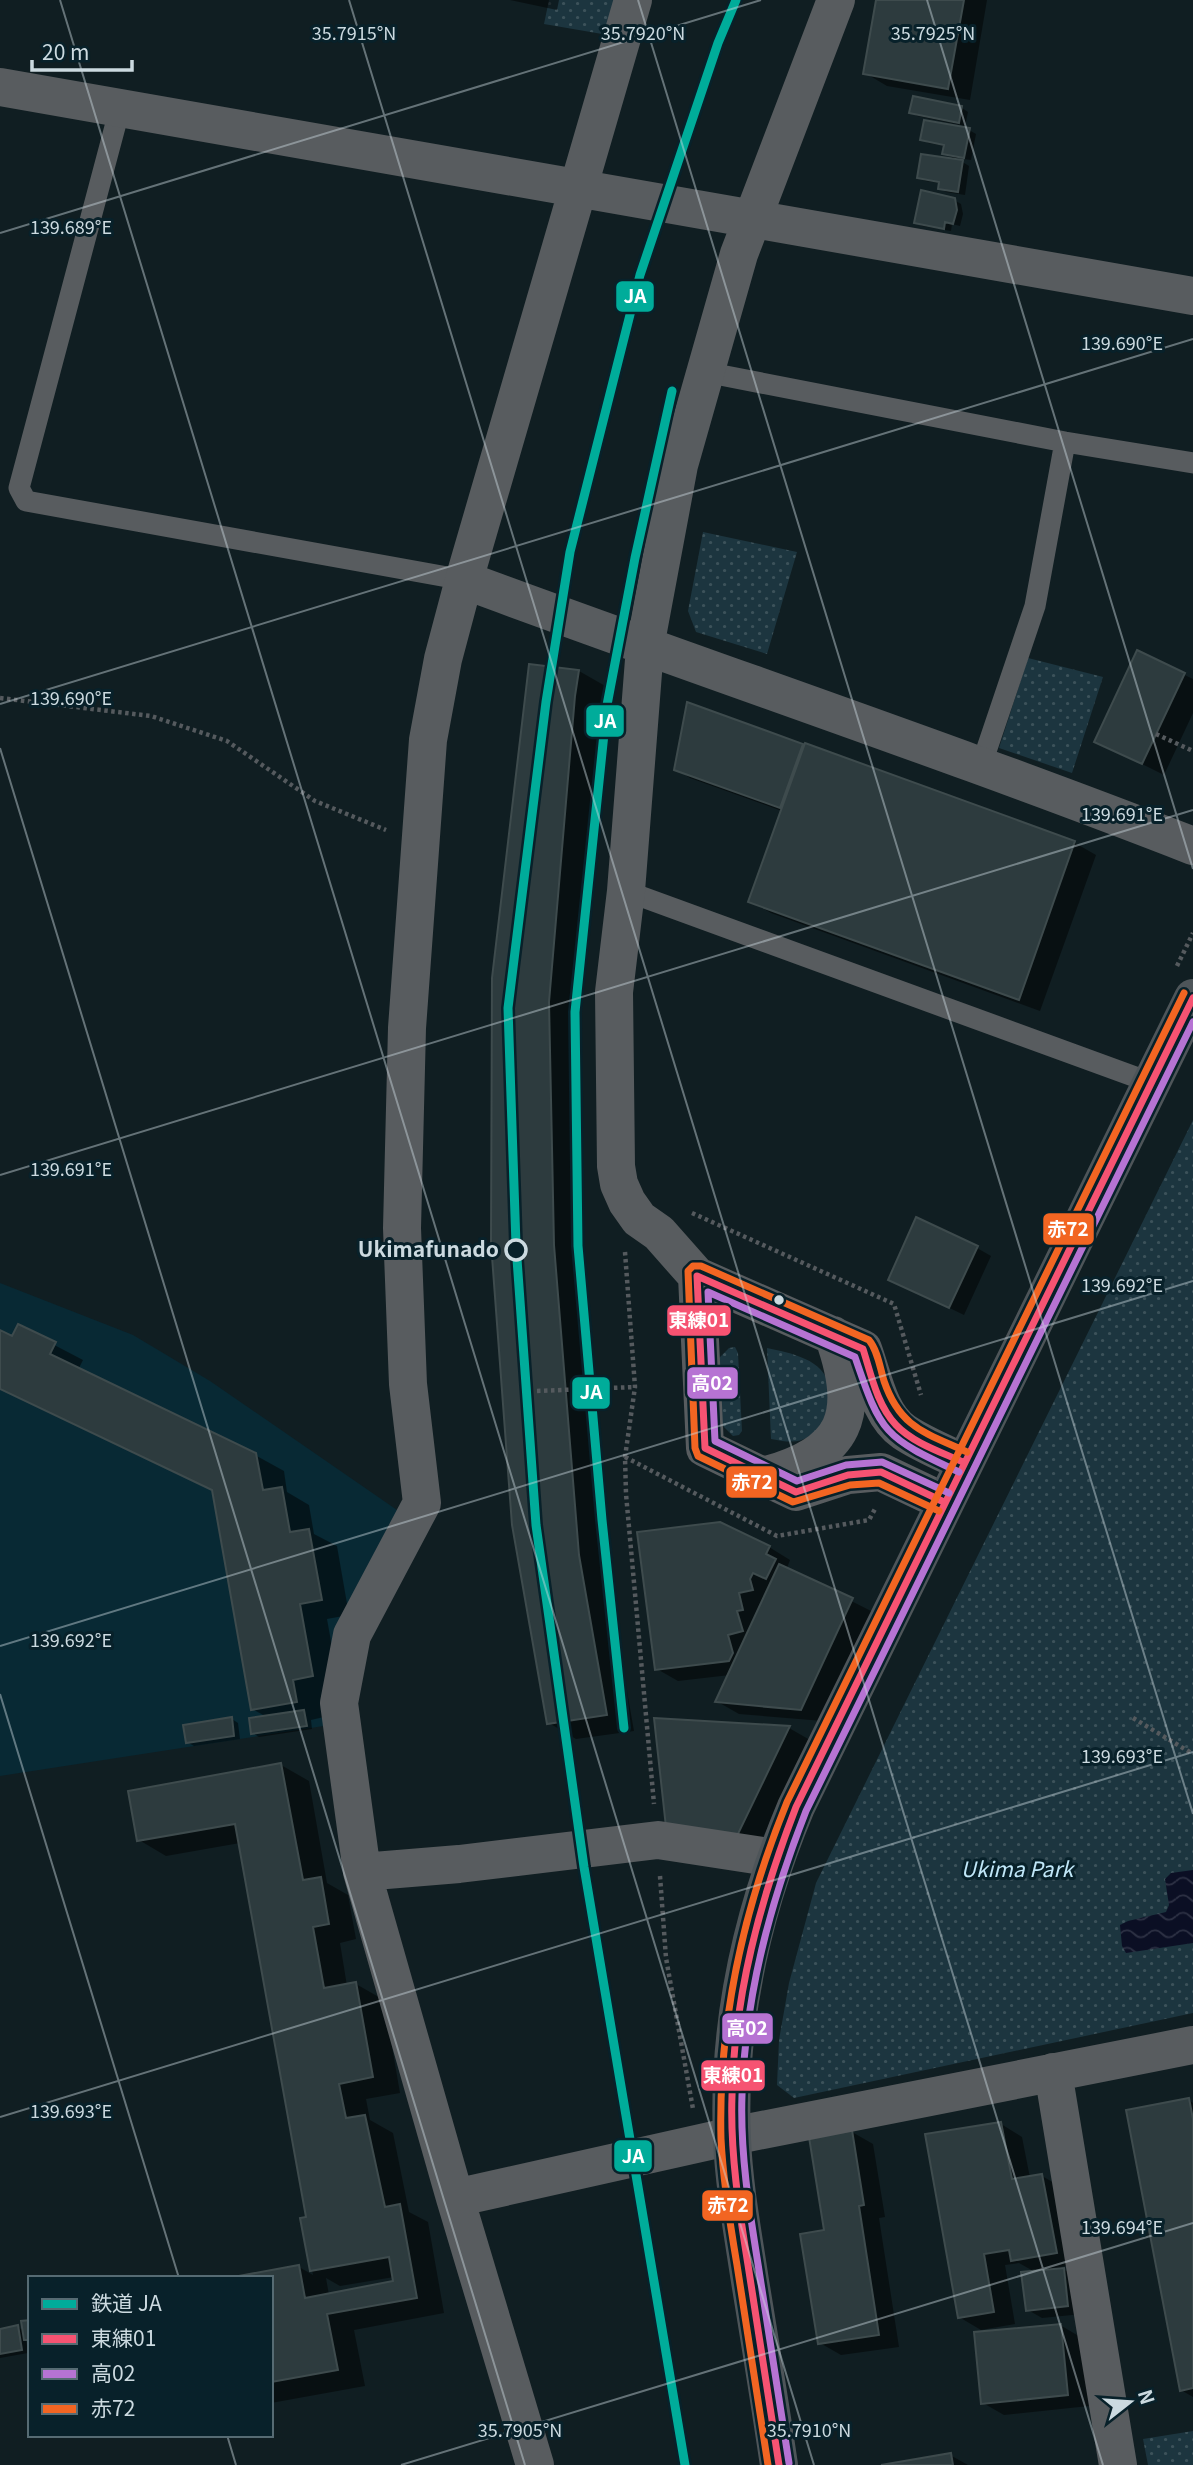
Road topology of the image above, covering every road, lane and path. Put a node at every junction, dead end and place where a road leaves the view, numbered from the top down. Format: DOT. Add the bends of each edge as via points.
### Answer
graph roads {
  1 [pos="633,0"];
  2 [pos="836,0"];
  3 [pos="0,87"];
  4 [pos="120,108"];
  5 [pos="579,189"];
  6 [pos="752,217"];
  7 [pos="1193,296"];
  8 [pos="705,372"];
  9 [pos="1065,442"];
  10 [pos="1193,463"];
  11 [pos="464,580"];
  12 [pos="645,647"];
  13 [pos="0,698"];
  14 [pos="1156,734"];
  15 [pos="1193,751"];
  16 [pos="981,766"];
  17 [pos="1190,837"];
  18 [pos="419,844"];
  19 [pos="626,891"];
  20 [pos="1193,933"];
  21 [pos="1184,983"];
  22 [pos="1152,1083"];
  23 [pos="683,1209"];
  24 [pos="625,1250"];
  25 [pos="697,1276"];
  26 [pos="833,1335"];
  27 [pos="635,1387"];
  28 [pos="537,1391"];
  29 [pos="921,1397"];
  30 [pos="625,1457"];
  31 [pos="963,1462"];
  32 [pos="763,1476"];
  33 [pos="944,1502"];
  34 [pos="886,1511"];
  35 [pos="1133,1718"];
  36 [pos="1193,1754"];
  37 [pos="658,1840"];
  38 [pos="775,1858"];
  39 [pos="362,1872"];
  40 [pos="1193,2045"];
  41 [pos="1053,2072"];
  42 [pos="694,2119"];
  43 [pos="732,2136"];
  44 [pos="456,2198"];
  45 [pos="535,2465"];
  46 [pos="779,2465"];
  47 [pos="1118,2465"];
  1 -- 5 [label="street"];
  2 -- 6 [label="street"];
  3 -- 4 [label="street"];
  4 -- 5 [label="street"];
  4 -- 11 [label="lane" via="19,488 26,501"];
  5 -- 6 [label="street"];
  5 -- 11 [label="street"];
  6 -- 7 [label="street"];
  6 -- 8 [label="street"];
  8 -- 9 [label="lane"];
  8 -- 12 [label="street" via="679,466"];
  9 -- 10 [label="lane"];
  9 -- 16 [label="lane" via="1035,606"];
  11 -- 12 [label="street"];
  11 -- 18 [label="street" via="428,740"];
  12 -- 16 [label="street"];
  12 -- 19 [label="street"];
  13 -- 18 [label="path" via="151,716 227,741 315,801"];
  14 -- 15 [label="path"];
  16 -- 17 [label="street"];
  18 -- 39 [label="street" via="407,1028 402,1228 408,1384 422,1503 352,1635 340,1703"];
  19 -- 22 [label="lane"];
  19 -- 25 [label="street" via="614,992 619,1184 639,1219 659,1233"];
  20 -- 21 [label="path"];
  21 -- 22 [label="main road"];
  22 -- 31 [label="main road"];
  23 -- 29 [label="path" via="894,1304"];
  24 -- 27 [label="path"];
  25 -- 26 [label="street"];
  25 -- 32 [label="street" via="705,1448"];
  26 -- 31 [label="street" via="863,1349 880,1399 902,1431"];
  26 -- 32 [label="street" via="847,1396 835,1437 793,1468"];
  27 -- 28 [label="path"];
  27 -- 30 [label="path"];
  30 -- 34 [label="path" via="777,1536 869,1520 877,1504"];
  30 -- 37 [label="path"];
  31 -- 33 [label="main road"];
  32 -- 33 [label="street" via="796,1492 848,1475 881,1472"];
  33 -- 38 [label="main road"];
  35 -- 36 [label="path"];
  37 -- 38 [label="street"];
  37 -- 39 [label="street"];
  37 -- 42 [label="path" via="666,1958"];
  38 -- 43 [label="main road" via="744,1975 736,2035"];
  39 -- 44 [label="street"];
  40 -- 41 [label="street"];
  41 -- 43 [label="street"];
  41 -- 47 [label="street"];
  43 -- 44 [label="street"];
  43 -- 46 [label="main road"];
  44 -- 45 [label="street"];
}
